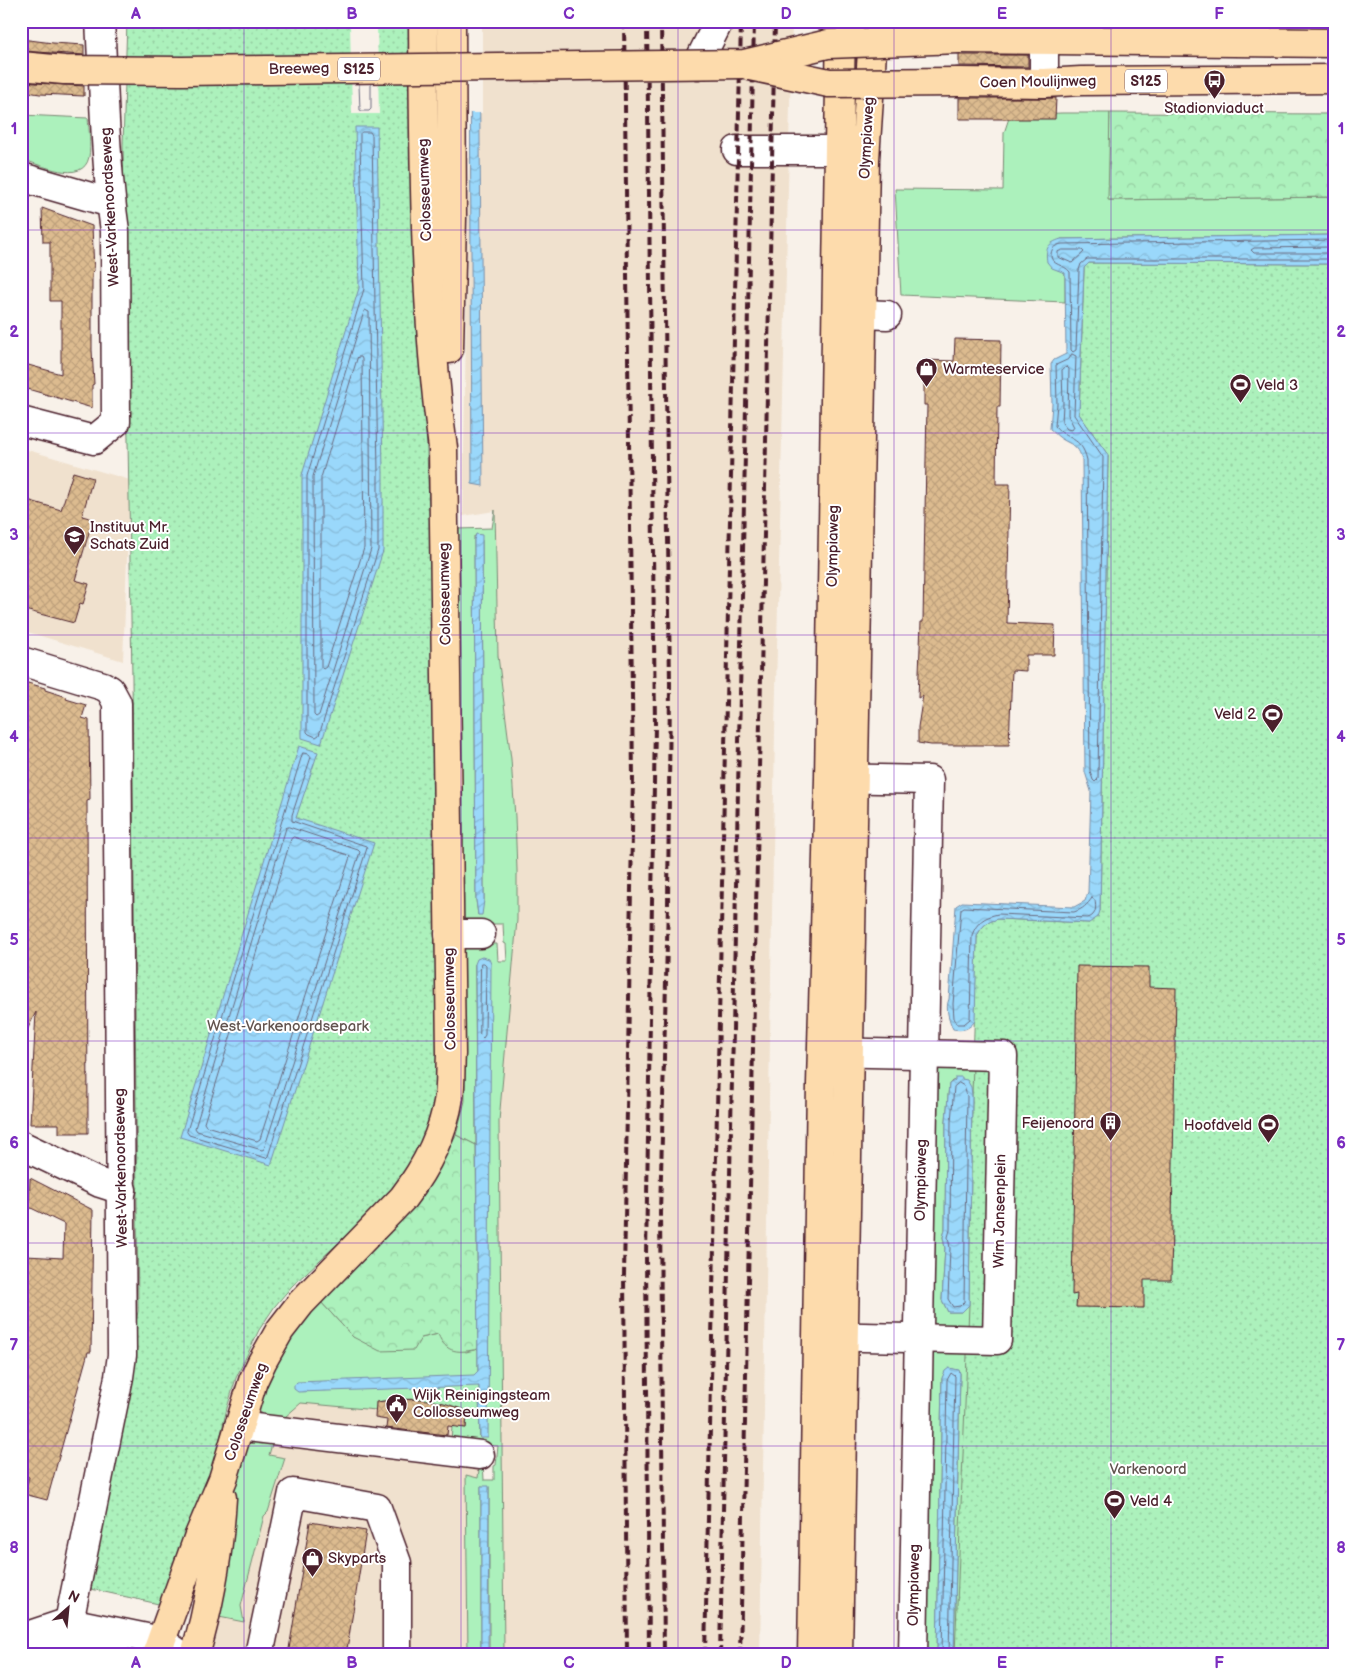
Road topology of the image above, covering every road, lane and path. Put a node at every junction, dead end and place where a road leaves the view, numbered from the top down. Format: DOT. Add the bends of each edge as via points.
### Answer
graph roads {
  1 [pos="100,21"];
  2 [pos="422,21"];
  3 [pos="451,21"];
  4 [pos="719,21"];
  5 [pos="842,21"];
  6 [pos="874,21"];
  7 [pos="1036,30"];
  8 [pos="1334,43"];
  9 [pos="697,64"];
  10 [pos="744,64"];
  11 [pos="21,66"];
  12 [pos="1334,79"];
  13 [pos="1044,83"];
  14 [pos="738,150"];
  15 [pos="838,150"];
  16 [pos="21,177"];
  17 [pos="111,203"];
  18 [pos="862,314"];
  19 [pos="21,421"];
  20 [pos="443,448"];
  21 [pos="21,661"];
  22 [pos="854,779"];
  23 [pos="449,934"];
  24 [pos="481,934"];
  25 [pos="822,1052"];
  26 [pos="860,1053"];
  27 [pos="924,1054"];
  28 [pos="21,1145"];
  29 [pos="122,1190"];
  30 [pos="817,1336"];
  31 [pos="856,1337"];
  32 [pos="918,1338"];
  33 [pos="238,1426"];
  34 [pos="480,1455"];
  35 [pos="223,1480"];
  36 [pos="68,1632"];
  37 [pos="21,1638"];
  38 [pos="166,1650"];
  39 [pos="32,1655"];
  40 [pos="116,1655"];
  41 [pos="195,1655"];
  42 [pos="259,1655"];
  43 [pos="397,1655"];
  44 [pos="812,1655"];
  45 [pos="838,1655"];
  46 [pos="913,1655"];
  1 -- 17 [label="street, West-Varkenoordseweg"];
  2 -- 20 [label="main road, Colosseumweg" via="427,246"];
  3 -- 20 [label="main road, Colosseumweg" via="452,218 448,404"];
  4 -- 9 [label="street"];
  5 -- 15 [label="main road, Olympiaweg"];
  6 -- 18 [label="main road, Olympiaweg" via="866,132"];
  7 -- 8 [label="main road, Coen Moulijnweg / S125" via="1081,42"];
  7 -- 10 [label="main road, Coen Moulijnweg / S125, bridge" via="959,39 828,44"];
  7 -- 13 [label="street"];
  9 -- 10 [label="main road, Coen Moulijnweg / S125, bridge"];
  9 -- 11 [label="main road, Breeweg / S125, bridge" via="182,71 64,70"];
  10 -- 13 [label="main road, Coen Moulijnweg / S125, bridge" via="829,83"];
  12 -- 13 [label="main road, Coen Moulijnweg / S125"];
  14 -- 15 [label="street"];
  15 -- 18 [label="main road, Olympiaweg"];
  16 -- 17 [label="street"];
  17 -- 19 [label="street, West-Varkenoordseweg" via="115,231 116,422 94,440"];
  18 -- 22 [label="main road, Olympiaweg"];
  20 -- 23 [label="main road, Colosseumweg"];
  21 -- 29 [label="street, West-Varkenoordseweg" via="103,686 110,690 117,703"];
  22 -- 25 [label="main road, Olympiaweg"];
  22 -- 26 [label="main road, Olympiaweg"];
  22 -- 27 [label="street, Olympiaweg" via="929,780"];
  23 -- 24 [label="street"];
  23 -- 33 [label="main road, Colosseumweg" via="449,1096 434,1148 403,1198 290,1316 253,1381"];
  25 -- 26 [label="street"];
  25 -- 30 [label="main road, Olympiaweg"];
  26 -- 27 [label="street, Wim Jansenplein"];
  26 -- 31 [label="main road, Olympiaweg"];
  27 -- 32 [label="street, Olympiaweg"];
  27 -- 32 [label="street, Wim Jansenplein" via="1003,1056 1002,1124 997,1340"];
  28 -- 29 [label="street" via="100,1183"];
  29 -- 36 [label="street, West-Varkenoordseweg" via="122,1355"];
  30 -- 31 [label="street, Wim Jansenplein"];
  30 -- 44 [label="main road, Olympiaweg"];
  31 -- 32 [label="street, Wim Jansenplein"];
  31 -- 45 [label="main road, Olympiaweg"];
  32 -- 46 [label="street, Olympiaweg"];
  33 -- 34 [label="street"];
  33 -- 35 [label="main road, Colosseumweg"];
  35 -- 38 [label="main road, Colosseumweg" via="203,1524"];
  35 -- 41 [label="main road, Colosseumweg" via="220,1534 206,1620"];
  36 -- 37 [label="street"];
  36 -- 38 [label="street"];
  36 -- 39 [label="street"];
  36 -- 40 [label="street"];
  42 -- 43 [label="street" via="293,1493 377,1508 397,1563"];
}
